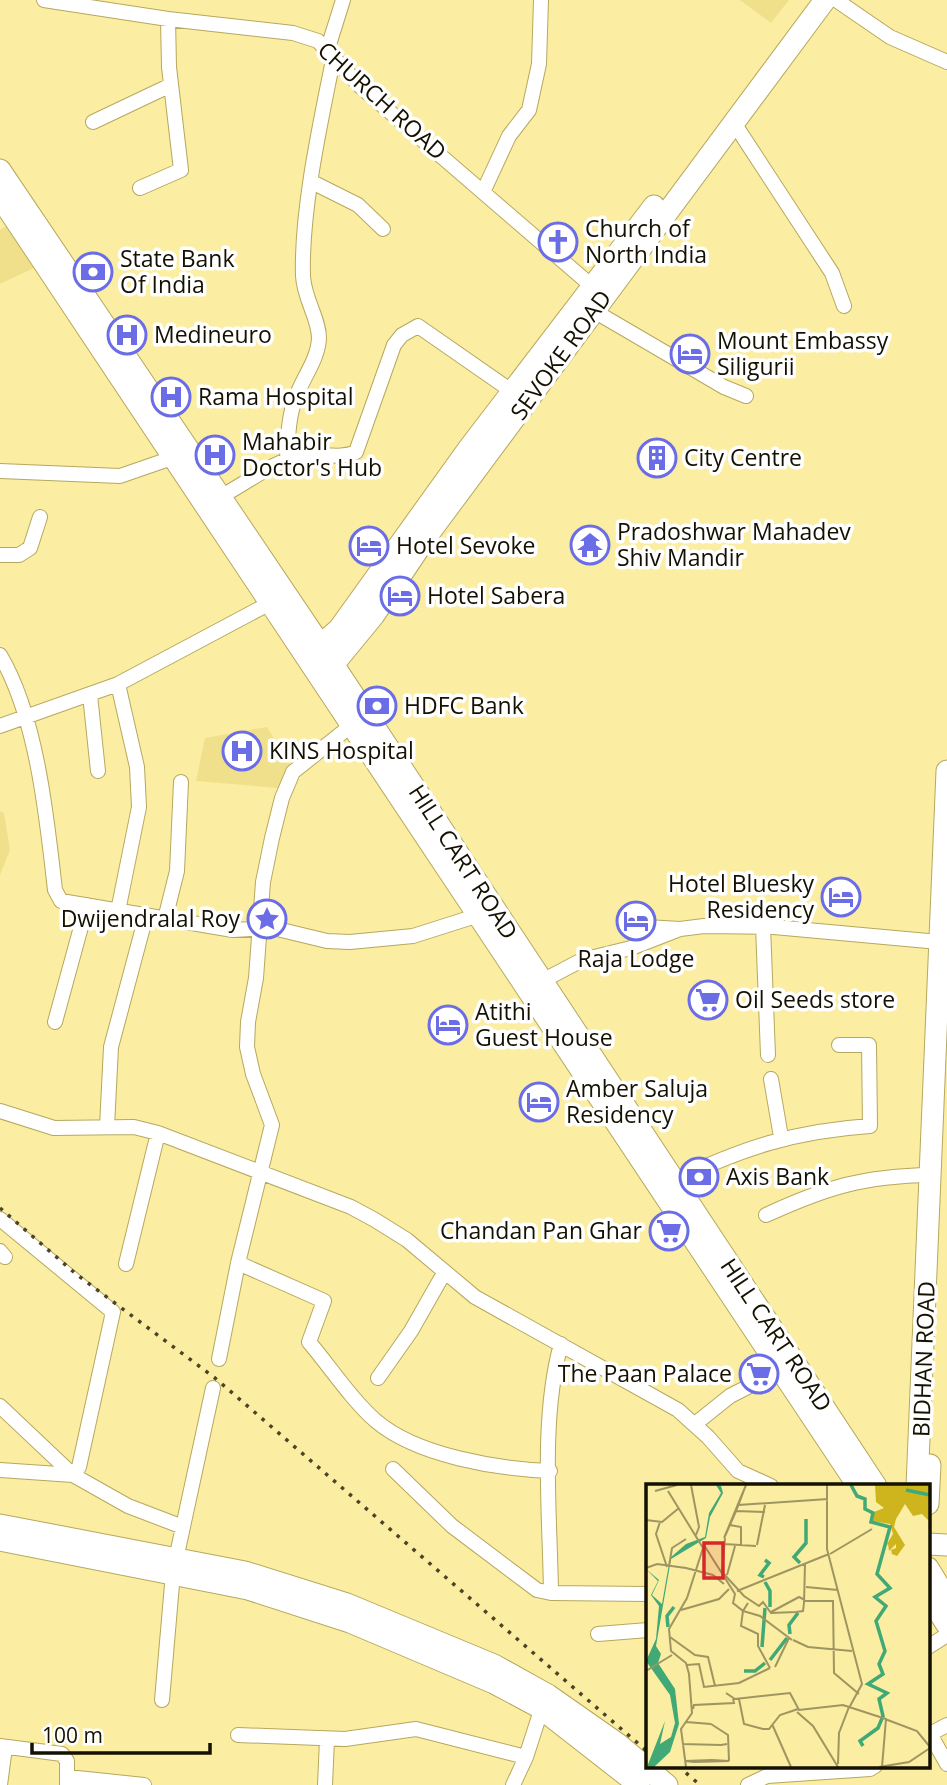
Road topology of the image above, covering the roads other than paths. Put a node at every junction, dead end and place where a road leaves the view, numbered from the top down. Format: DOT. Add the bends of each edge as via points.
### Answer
graph roads {
  1 [pos="44,0"];
  2 [pos="343,0"];
  3 [pos="541,0"];
  4 [pos="822,1"];
  5 [pos="168,19"];
  6 [pos="330,55"];
  7 [pos="947,62"];
  8 [pos="171,85"];
  9 [pos="93,122"];
  10 [pos="734,123"];
  11 [pos="0,170"];
  12 [pos="312,182"];
  13 [pos="140,188"];
  14 [pos="484,190"];
  15 [pos="0,197"];
  16 [pos="383,229"];
  17 [pos="589,300"];
  18 [pos="844,306"];
  19 [pos="513,392"];
  20 [pos="746,396"];
  21 [pos="175,457"];
  22 [pos="287,460"];
  23 [pos="0,471"];
  24 [pos="459,478"];
  25 [pos="220,497"];
  26 [pos="40,517"];
  27 [pos="0,555"];
  28 [pos="272,602"];
  29 [pos="314,651"];
  30 [pos="0,655"];
  31 [pos="327,670"];
  32 [pos="118,684"];
  33 [pos="90,695"];
  34 [pos="25,720"];
  35 [pos="353,724"];
  36 [pos="0,726"];
  37 [pos="98,771"];
  38 [pos="947,771"];
  39 [pos="181,782"];
  40 [pos="945,848"];
  41 [pos="86,905"];
  42 [pos="118,911"];
  43 [pos="479,915"];
  44 [pos="146,916"];
  45 [pos="165,919"];
  46 [pos="763,926"];
  47 [pos="258,929"];
  48 [pos="680,929"];
  49 [pos="939,943"];
  50 [pos="631,948"];
  51 [pos="542,981"];
  52 [pos="55,1022"];
  53 [pos="941,1032"];
  54 [pos="839,1045"];
  55 [pos="768,1055"];
  56 [pos="947,1075"];
  57 [pos="771,1079"];
  58 [pos="0,1111"];
  59 [pos="107,1128"];
  60 [pos="158,1133"];
  61 [pos="781,1137"];
  62 [pos="260,1173"];
  63 [pos="937,1175"];
  64 [pos="674,1181"];
  65 [pos="766,1215"];
  66 [pos="0,1219"];
  67 [pos="238,1263"];
  68 [pos="126,1264"];
  69 [pos="444,1273"];
  70 [pos="561,1345"];
  71 [pos="219,1359"];
  72 [pos="781,1370"];
  73 [pos="378,1378"];
  74 [pos="213,1388"];
  75 [pos="0,1406"];
  76 [pos="695,1424"];
  77 [pos="393,1469"];
  78 [pos="0,1470"];
  79 [pos="550,1471"];
  80 [pos="73,1475"];
  81 [pos="750,1478"];
  82 [pos="740,1484"];
  83 [pos="766,1484"];
  84 [pos="860,1484"];
  85 [pos="860,1484"];
  86 [pos="917,1484"];
  87 [pos="928,1484"];
  88 [pos="0,1525"];
  89 [pos="183,1527"];
  90 [pos="0,1540"];
  91 [pos="174,1565"];
  92 [pos="930,1571"];
  93 [pos="551,1593"];
  94 [pos="646,1594"];
  95 [pos="930,1598"];
  96 [pos="947,1599"];
  97 [pos="947,1625"];
  98 [pos="646,1630"];
  99 [pos="598,1634"];
  100 [pos="947,1635"];
  101 [pos="930,1646"];
  102 [pos="163,1700"];
  103 [pos="544,1701"];
  104 [pos="947,1725"];
  105 [pos="930,1734"];
  106 [pos="238,1735"];
  107 [pos="930,1736"];
  108 [pos="327,1739"];
  109 [pos="2,1747"];
  110 [pos="526,1757"];
  111 [pos="947,1764"];
  112 [pos="646,1767"];
  113 [pos="647,1768"];
  114 [pos="872,1768"];
  115 [pos="812,1769"];
  116 [pos="794,1780"];
  117 [pos="67,1781"];
  118 [pos="1,1785"];
  119 [pos="144,1785"];
  120 [pos="325,1785"];
  121 [pos="513,1785"];
  122 [pos="639,1785"];
  123 [pos="667,1785"];
  124 [pos="748,1785"];
  1 -- 5 [label="street, CHURCH ROAD"];
  2 -- 6 [label="street"];
  3 -- 14 [label="street" via="539,64 529,110 509,136"];
  4 -- 7 [label="street"];
  4 -- 10 [label="main road, SEVOKE ROAD"];
  4 -- 17 [label="main road, SEVOKE ROAD"];
  5 -- 6 [label="street, CHURCH ROAD" via="301,34 313,38"];
  5 -- 8 [label="street"];
  6 -- 12 [label="street"];
  6 -- 14 [label="street, CHURCH ROAD"];
  8 -- 9 [label="street"];
  8 -- 13 [label="street" via="181,170"];
  10 -- 17 [label="main road, SEVOKE ROAD"];
  10 -- 18 [label="street" via="832,274"];
  11 -- 25 [label="main road, HILL CART ROAD"];
  12 -- 16 [label="street" via="358,205"];
  12 -- 22 [label="street" via="303,277 319,335 289,421"];
  14 -- 17 [label="street, CHURCH ROAD"];
  15 -- 21 [label="main road, HILL CART ROAD"];
  17 -- 19 [label="main road, SEVOKE ROAD"];
  17 -- 20 [label="street, CHURCH ROAD" via="724,387"];
  17 -- 24 [label="main road, SEVOKE ROAD"];
  19 -- 22 [label="street" via="418,326 394,345 356,452"];
  19 -- 24 [label="main road, SEVOKE ROAD"];
  21 -- 23 [label="street" via="120,476"];
  21 -- 28 [label="main road, HILL CART ROAD"];
  22 -- 25 [label="street"];
  24 -- 29 [label="main road, SEVOKE ROAD" via="339,629"];
  24 -- 31 [label="main road, SEVOKE ROAD" via="374,615"];
  25 -- 29 [label="main road, HILL CART ROAD"];
  26 -- 27 [label="street" via="34,543 26,552"];
  28 -- 29 [label="main road, HILL CART ROAD"];
  28 -- 32 [label="street"];
  29 -- 31 [label="main road, HILL CART ROAD"];
  30 -- 34 [label="street" via="18,690"];
  31 -- 35 [label="main road, HILL CART ROAD"];
  31 -- 51 [label="main road, HILL CART ROAD"];
  32 -- 33 [label="street"];
  32 -- 42 [label="street" via="136,767 139,807"];
  33 -- 34 [label="street"];
  33 -- 37 [label="street"];
  34 -- 36 [label="street"];
  34 -- 41 [label="street" via="42,788 56,895 61,901"];
  35 -- 43 [label="main road, HILL CART ROAD"];
  35 -- 47 [label="street" via="300,764 288,782 266,868"];
  38 -- 40 [label="main road, BIDHAN ROAD"];
  39 -- 45 [label="street" via="177,871"];
  40 -- 49 [label="main road, BIDHAN ROAD"];
  41 -- 42 [label="street"];
  41 -- 52 [label="street"];
  42 -- 44 [label="street"];
  43 -- 47 [label="street" via="387,940 327,940 285,929"];
  43 -- 72 [label="main road, HILL CART ROAD"];
  44 -- 45 [label="street"];
  44 -- 59 [label="street" via="111,1047"];
  45 -- 47 [label="street" via="233,930"];
  46 -- 48 [label="street"];
  46 -- 49 [label="street"];
  46 -- 55 [label="street"];
  47 -- 62 [label="street" via="247,1047 272,1125"];
  48 -- 50 [label="street"];
  48 -- 50 [label="street" via="630,925"];
  49 -- 53 [label="main road, BIDHAN ROAD"];
  50 -- 51 [label="street" via="582,960"];
  51 -- 64 [label="main road, HILL CART ROAD"];
  53 -- 63 [label="main road, BIDHAN ROAD"];
  54 -- 61 [label="street" via="869,1045 870,1126"];
  56 -- 63 [label="main road, BIDHAN ROAD"];
  57 -- 61 [label="street"];
  58 -- 59 [label="street" via="54,1128"];
  59 -- 60 [label="street"];
  60 -- 62 [label="street"];
  60 -- 68 [label="street"];
  61 -- 64 [label="street" via="723,1157"];
  62 -- 67 [label="street"];
  62 -- 69 [label="street" via="351,1207 407,1240"];
  63 -- 65 [label="street" via="865,1179"];
  63 -- 86 [label="main road, BIDHAN ROAD"];
  63 -- 87 [label="main road, BIDHAN ROAD"];
  64 -- 85 [label="main road, HILL CART ROAD"];
  66 -- 80 [label="street" via="113,1312 85,1450"];
  67 -- 71 [label="street"];
  67 -- 79 [label="street" via="324,1301 309,1342 387,1429 477,1464"];
  69 -- 70 [label="street" via="475,1297"];
  69 -- 73 [label="street"];
  70 -- 76 [label="street" via="678,1409"];
  70 -- 79 [label="street" via="555,1367"];
  72 -- 76 [label="street" via="730,1396"];
  72 -- 84 [label="main road, HILL CART ROAD"];
  74 -- 89 [label="street"];
  75 -- 80 [label="street"];
  76 -- 81 [label="street"];
  77 -- 93 [label="street" via="452,1525 537,1590"];
  78 -- 80 [label="street"];
  79 -- 93 [label="street"];
  80 -- 89 [label="street" via="128,1506"];
  81 -- 82 [label="street"];
  81 -- 83 [label="street"];
  88 -- 91 [label="main road"];
  89 -- 91 [label="street"];
  90 -- 91 [label="main road"];
  91 -- 102 [label="street"];
  91 -- 103 [label="main road" via="245,1572 347,1604 494,1665"];
  92 -- 96 [label="main road"];
  93 -- 94 [label="street"];
  95 -- 97 [label="main road"];
  98 -- 99 [label="street"];
  100 -- 101 [label="street"];
  103 -- 110 [label="street"];
  103 -- 112 [label="main road" via="618,1744"];
  103 -- 122 [label="main road"];
  104 -- 105 [label="street"];
  106 -- 108 [label="street"];
  107 -- 111 [label="street"];
  108 -- 110 [label="street" via="416,1729"];
  108 -- 120 [label="street"];
  109 -- 117 [label="street" via="61,1754 67,1761"];
  109 -- 118 [label="street"];
  110 -- 121 [label="street"];
  113 -- 123 [label="main road"];
  114 -- 115 [label="street"];
  115 -- 116 [label="street"];
  116 -- 124 [label="street" via="767,1776"];
  117 -- 119 [label="street"];
}
